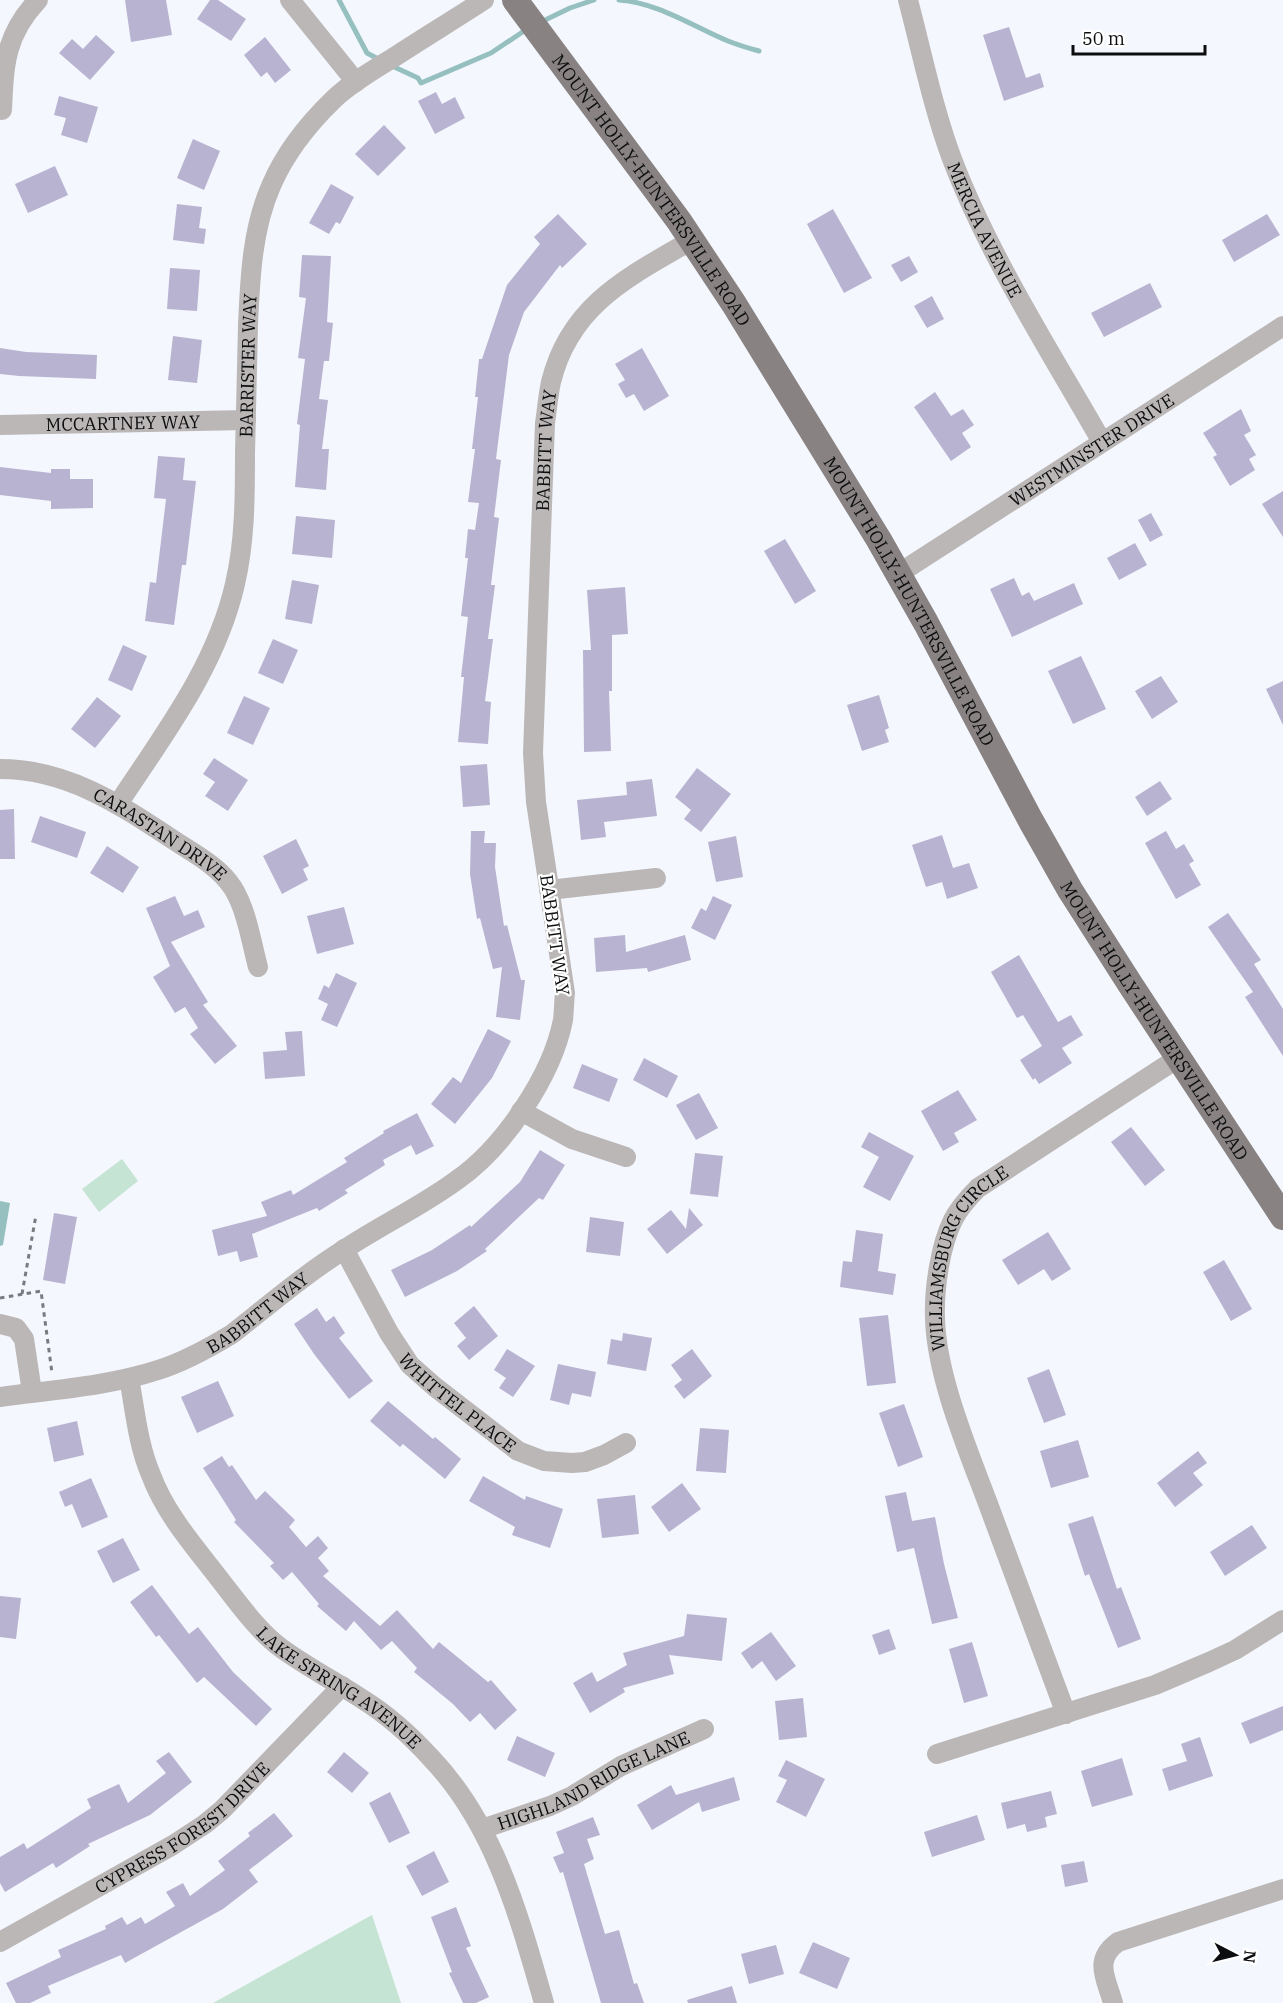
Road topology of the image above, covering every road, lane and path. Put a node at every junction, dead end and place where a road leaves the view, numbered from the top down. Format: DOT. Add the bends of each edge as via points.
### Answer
graph roads {
  1 [pos="38,0"];
  2 [pos="290,0"];
  3 [pos="484,0"];
  4 [pos="515,0"];
  5 [pos="908,0"];
  6 [pos="356,82"];
  7 [pos="2,110"];
  8 [pos="692,240"];
  9 [pos="1281,333"];
  10 [pos="246,420"];
  11 [pos="0,425"];
  12 [pos="1102,442"];
  13 [pos="898,574"];
  14 [pos="0,769"];
  15 [pos="118,804"];
  16 [pos="656,878"];
  17 [pos="549,890"];
  18 [pos="258,967"];
  19 [pos="1178,1058"];
  20 [pos="520,1111"];
  21 [pos="626,1157"];
  22 [pos="36,1215"];
  23 [pos="1283,1217"];
  24 [pos="344,1249"];
  25 [pos="22,1294"];
  26 [pos="0,1298"];
  27 [pos="0,1324"];
  28 [pos="52,1373"];
  29 [pos="129,1378"];
  30 [pos="32,1392"];
  31 [pos="0,1397"];
  32 [pos="626,1443"];
  33 [pos="1283,1620"];
  34 [pos="342,1686"];
  35 [pos="1066,1714"];
  36 [pos="704,1729"];
  37 [pos="937,1754"];
  38 [pos="482,1829"];
  39 [pos="1283,1888"];
  40 [pos="0,1942"];
  41 [pos="544,2003"];
  42 [pos="1113,2003"];
  1 -- 7 [label="street" via="17,27 7,52"];
  2 -- 6 [label="street"];
  3 -- 6 [label="street, BARRISTER WAY"];
  4 -- 8 [label="main road, MOUNT HOLLY-HUNTERSVILLE ROAD"];
  5 -- 12 [label="street, MERCIA AVENUE" via="951,158 972,206"];
  6 -- 10 [label="street, BARRISTER WAY" via="307,128 271,185 264,206 255,241 249,303"];
  8 -- 13 [label="main road, MOUNT HOLLY-HUNTERSVILLE ROAD"];
  8 -- 17 [label="street, BABBITT WAY" via="637,272 591,307 572,330 551,383 545,423 533,753"];
  9 -- 12 [label="street, WESTMINSTER DRIVE"];
  10 -- 11 [label="street, MCCARTNEY WAY"];
  10 -- 15 [label="street, BARRISTER WAY" via="243,538 228,611 205,668"];
  12 -- 13 [label="street, WESTMINSTER DRIVE"];
  13 -- 19 [label="main road, MOUNT HOLLY-HUNTERSVILLE ROAD" via="1070,890"];
  14 -- 15 [label="street, CARASTAN DRIVE" via="42,773"];
  15 -- 18 [label="street, CARASTAN DRIVE" via="223,875 239,901"];
  16 -- 17 [label="street"];
  17 -- 20 [label="street, BABBITT WAY" via="563,981 563,1018 552,1054"];
  19 -- 23 [label="main road, MOUNT HOLLY-HUNTERSVILLE ROAD"];
  19 -- 35 [label="street, WILLIAMSBURG CIRCLE" via="978,1188 953,1219 940,1263 935,1320 950,1394"];
  20 -- 21 [label="street" via="572,1139"];
  20 -- 24 [label="street, BABBITT WAY" via="493,1147 458,1180"];
  22 -- 25 [label="path"];
  24 -- 29 [label="street, BABBITT WAY" via="213,1346 159,1370"];
  24 -- 32 [label="street, WHITTEL PLACE" via="410,1365 518,1451 544,1461 572,1463 604,1455"];
  25 -- 26 [label="path"];
  25 -- 28 [label="path" via="41,1291"];
  27 -- 30 [label="street" via="16,1328 24,1340"];
  29 -- 30 [label="street, BABBITT WAY"];
  29 -- 34 [label="street, LAKE SPRING AVENUE" via="150,1473 179,1527 263,1631 280,1647"];
  30 -- 31 [label="street, BABBITT WAY"];
  33 -- 35 [label="street" via="1209,1662 1155,1685"];
  34 -- 38 [label="street, LAKE SPRING AVENUE" via="381,1712 432,1759"];
  34 -- 40 [label="street, CYPRESS FOREST DRIVE" via="205,1824"];
  35 -- 37 [label="street"];
  36 -- 38 [label="street, HIGHLAND RIDGE LANE" via="621,1766 550,1806"];
  38 -- 41 [label="street, LAKE SPRING AVENUE" via="507,1882"];
  39 -- 42 [label="street" via="1113,1946 1103,1959"];
}
